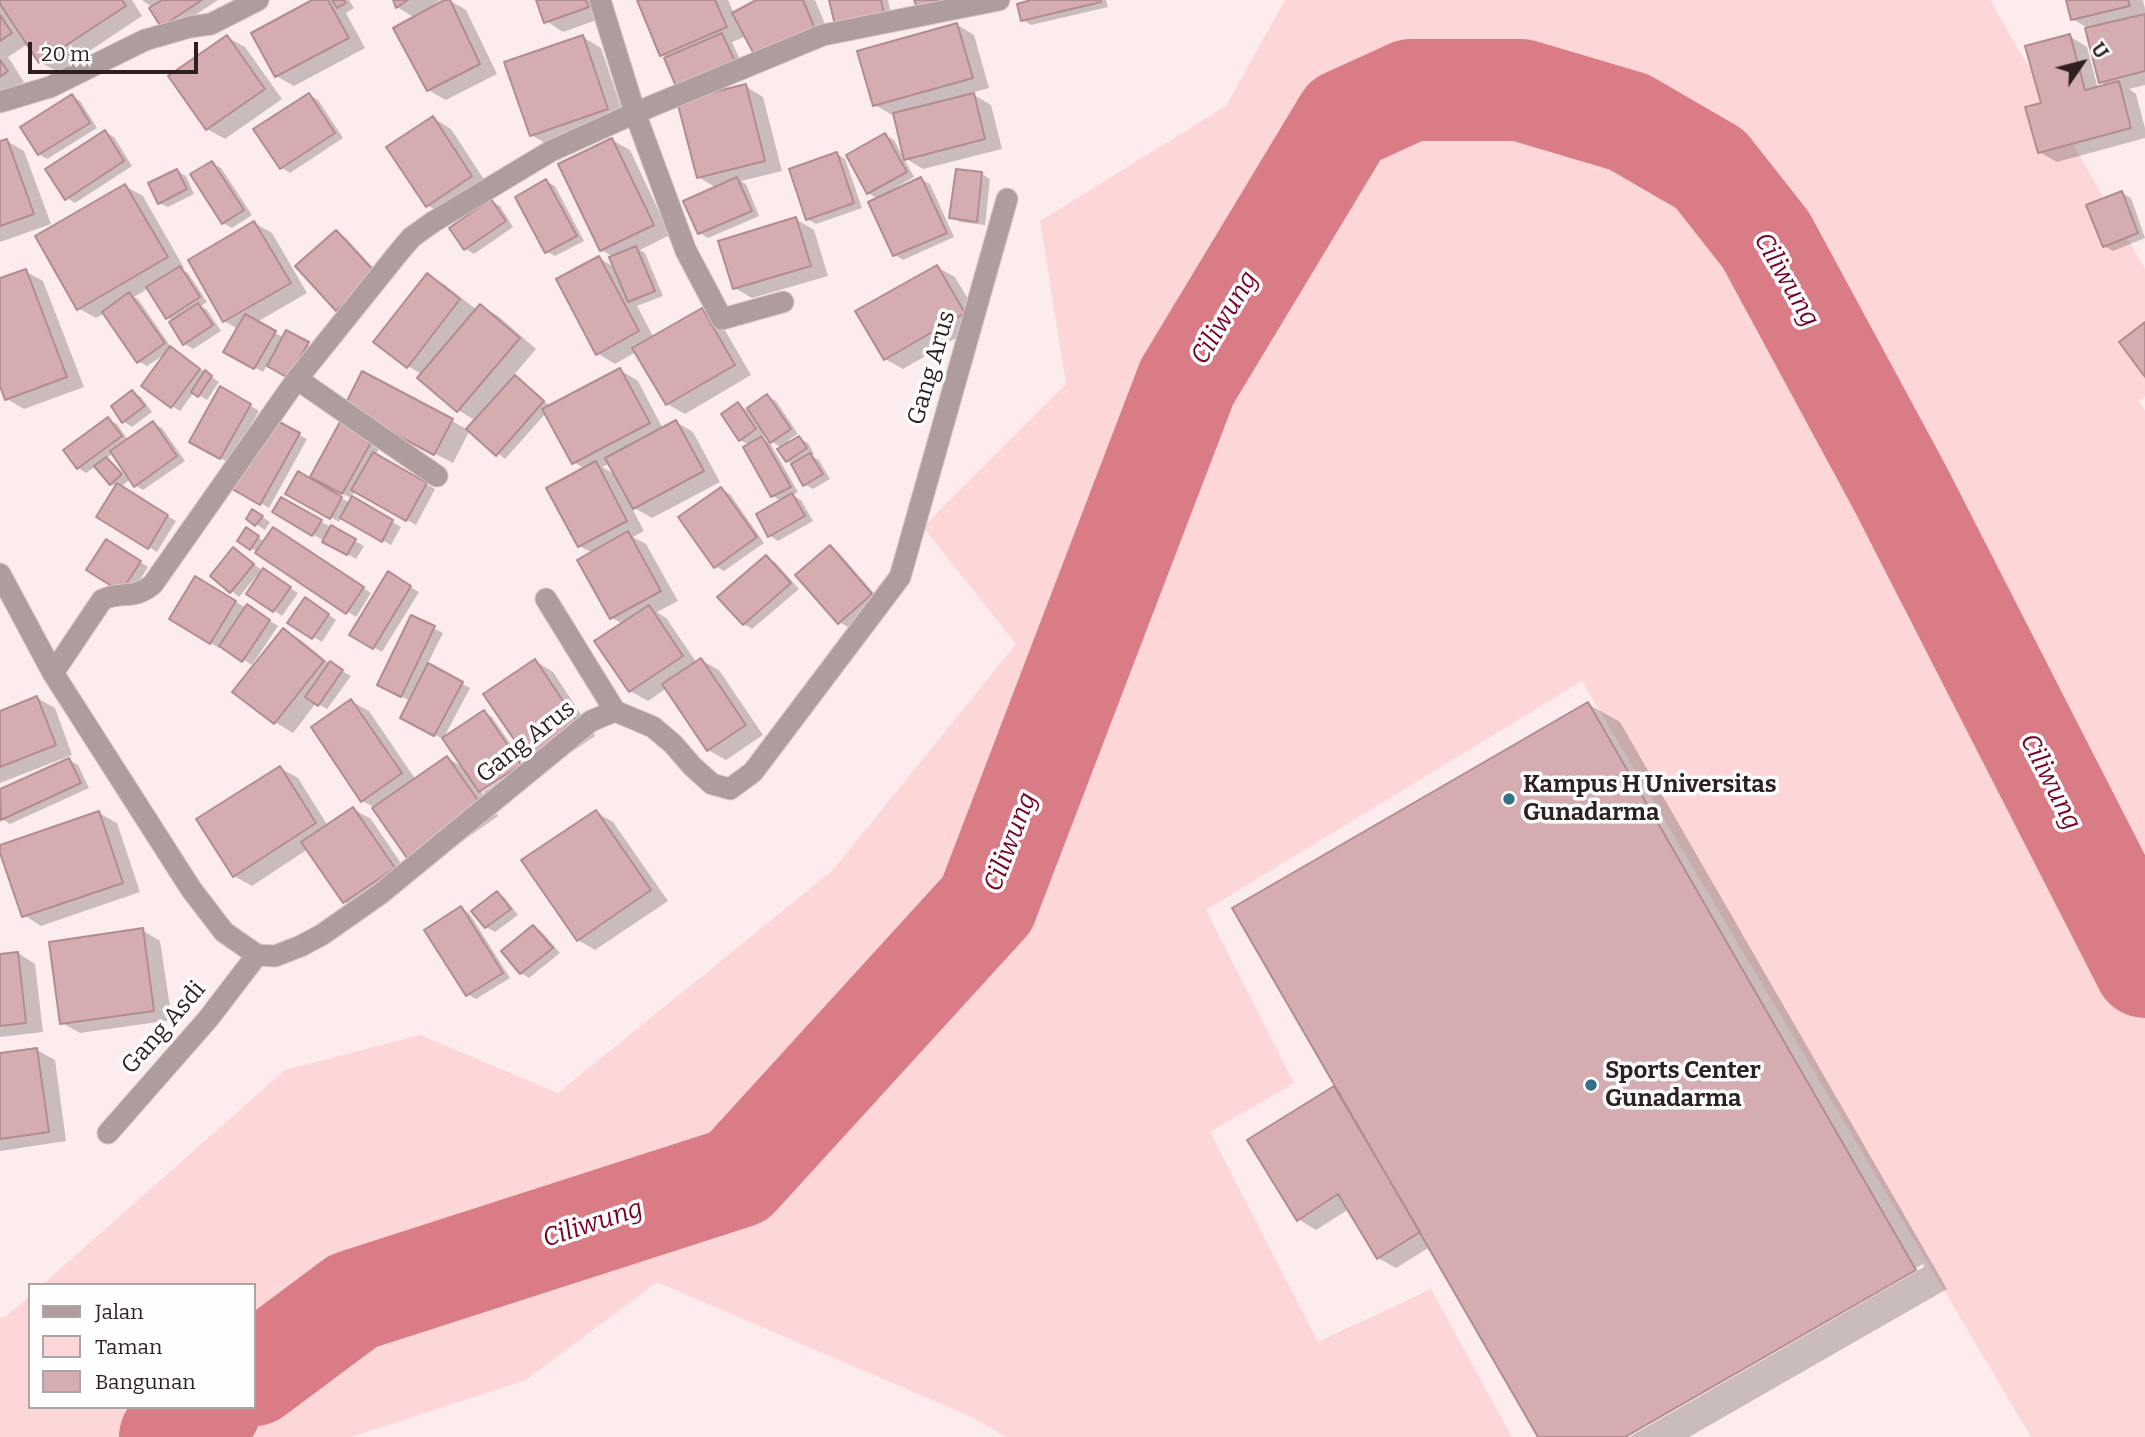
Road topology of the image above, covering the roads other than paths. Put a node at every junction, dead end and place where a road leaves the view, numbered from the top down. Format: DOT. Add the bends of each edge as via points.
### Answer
graph roads {
  1 [pos="258,0"];
  2 [pos="600,0"];
  3 [pos="999,0"];
  4 [pos="0,102"];
  5 [pos="635,113"];
  6 [pos="1007,199"];
  7 [pos="783,302"];
  8 [pos="298,379"];
  9 [pos="438,476"];
  10 [pos="0,574"];
  11 [pos="546,599"];
  12 [pos="53,673"];
  13 [pos="615,711"];
  14 [pos="257,955"];
  15 [pos="108,1133"];
  1 -- 4 [label="street" via="211,24 145,40 50,87"];
  2 -- 5 [label="street"];
  3 -- 5 [label="street" via="823,35"];
  5 -- 7 [label="street" via="686,251 722,319"];
  5 -- 8 [label="street" via="551,150 412,237"];
  6 -- 13 [label="street, Gang Arus" via="900,577 753,772 730,789 712,784 653,727"];
  8 -- 9 [label="street"];
  8 -- 12 [label="street" via="153,584 137,594 102,600"];
  10 -- 12 [label="street"];
  11 -- 13 [label="street"];
  12 -- 14 [label="street" via="191,889 224,932"];
  13 -- 14 [label="street, Gang Arus" via="591,721 380,894 323,934 275,956"];
  14 -- 15 [label="street, Gang Asdi" via="208,1020"];
}
